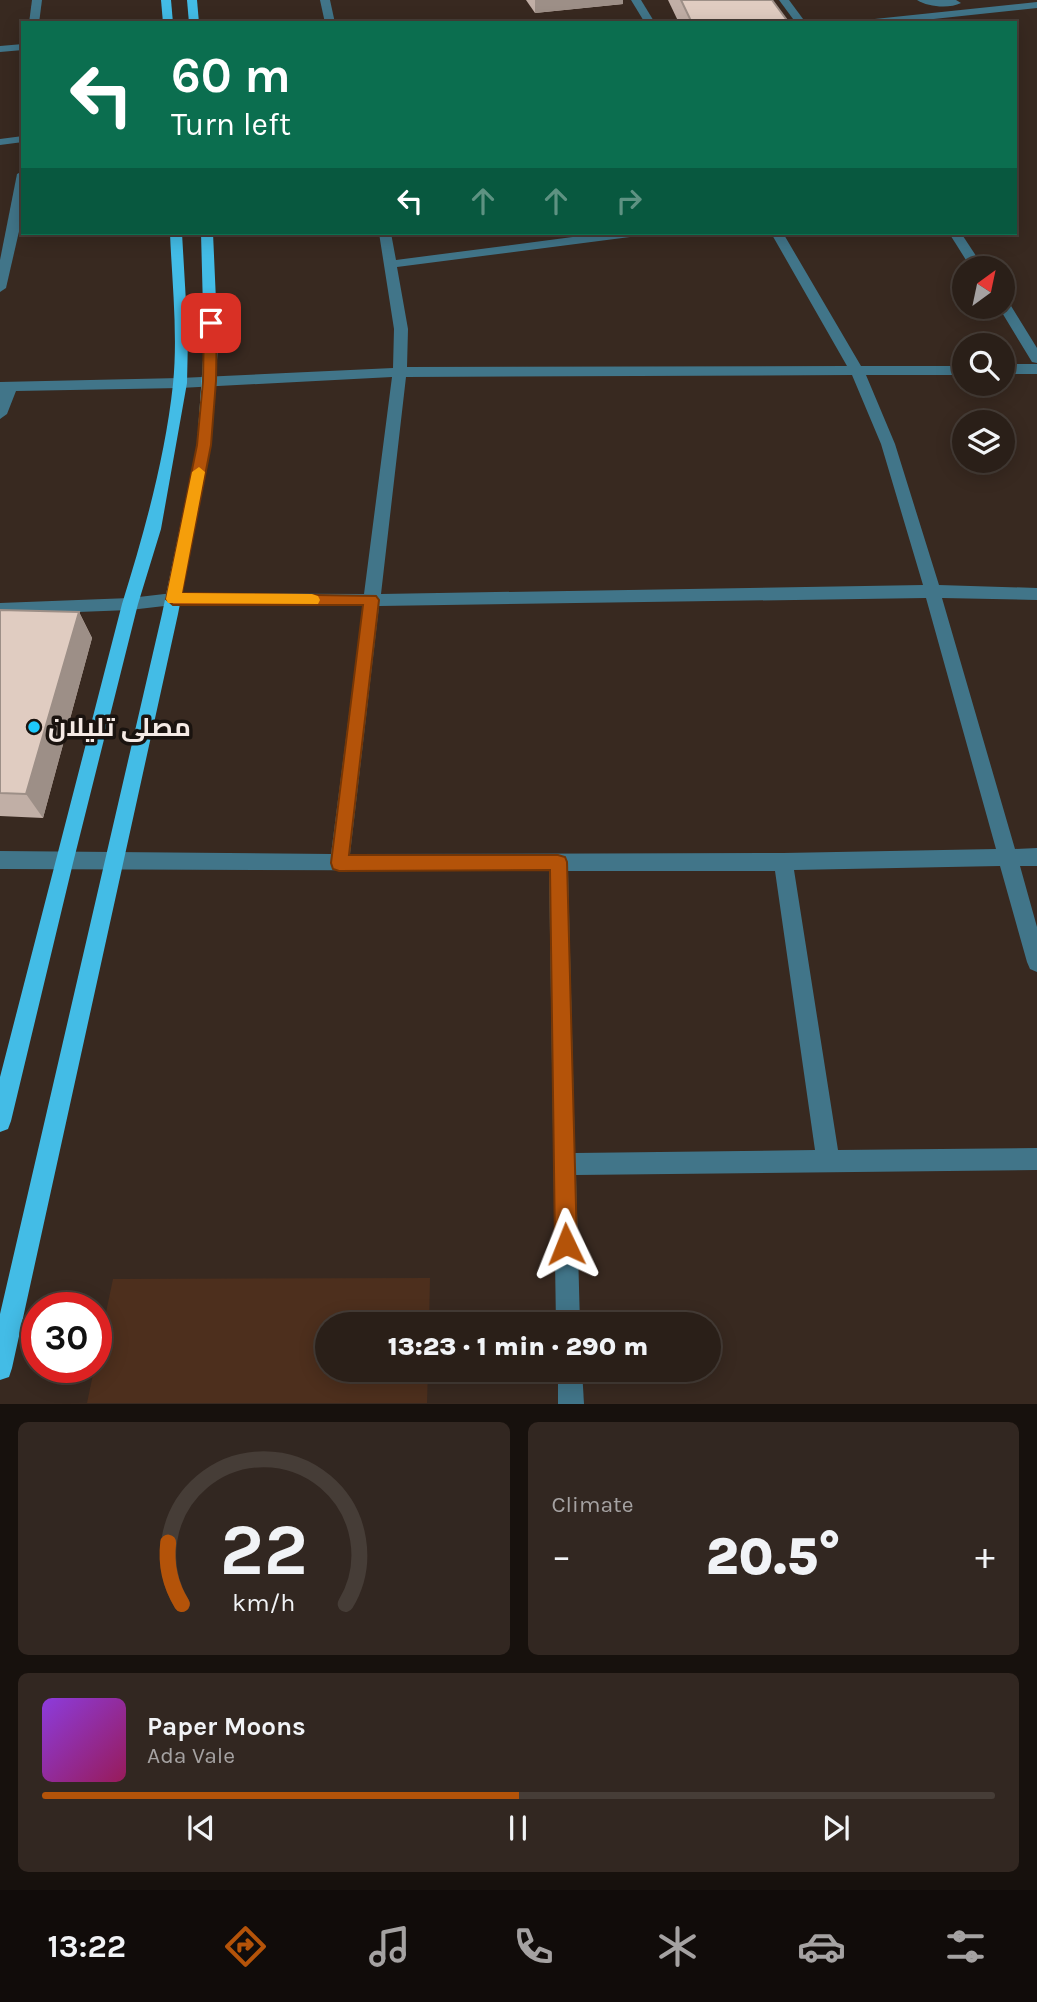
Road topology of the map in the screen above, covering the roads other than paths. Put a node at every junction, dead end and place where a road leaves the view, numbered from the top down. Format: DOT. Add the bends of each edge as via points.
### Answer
graph roads {
  1 [pos="37,0"];
  2 [pos="166,0"];
  3 [pos="192,0"];
  4 [pos="325,0"];
  5 [pos="636,0"];
  6 [pos="784,0"];
  7 [pos="922,0"];
  8 [pos="998,0"];
  9 [pos="1037,5"];
  10 [pos="34,21"];
  11 [pos="168,21"];
  12 [pos="194,21"];
  13 [pos="330,21"];
  14 [pos="649,21"];
  15 [pos="800,21"];
  16 [pos="884,21"];
  17 [pos="21,47"];
  18 [pos="0,50"];
  19 [pos="21,139"];
  20 [pos="0,142"];
  21 [pos="21,188"];
  22 [pos="176,235"];
  23 [pos="207,235"];
  24 [pos="385,235"];
  25 [pos="615,235"];
  26 [pos="778,235"];
  27 [pos="956,235"];
  28 [pos="970,256"];
  29 [pos="391,264"];
  30 [pos="1,281"];
  31 [pos="1012,319"];
  32 [pos="1037,359"];
  33 [pos="1015,369"];
  34 [pos="1037,369"];
  35 [pos="952,370"];
  36 [pos="857,371"];
  37 [pos="400,372"];
  38 [pos="210,381"];
  39 [pos="180,383"];
  40 [pos="6,387"];
  41 [pos="0,414"];
  42 [pos="933,593"];
  43 [pos="1037,594"];
  44 [pos="173,599"];
  45 [pos="371,600"];
  46 [pos="130,604"];
  47 [pos="0,608"];
  48 [pos="1037,857"];
  49 [pos="1008,858"];
  50 [pos="0,860"];
  51 [pos="113,861"];
  52 [pos="558,862"];
  53 [pos="783,862"];
  54 [pos="63,863"];
  55 [pos="339,863"];
  56 [pos="1037,962"];
  57 [pos="0,1121"];
  58 [pos="1037,1159"];
  59 [pos="828,1161"];
  60 [pos="563,1164"];
  61 [pos="568,1312"];
  62 [pos="0,1368"];
  63 [pos="570,1382"];
  64 [pos="571,1404"];
  1 -- 10 [label="street"];
  2 -- 11 [label="main road"];
  3 -- 12 [label="main road"];
  4 -- 13 [label="street"];
  5 -- 14 [label="street"];
  6 -- 15 [label="street"];
  7 -- 8 [label="street" via="942,4"];
  9 -- 16 [label="street"];
  17 -- 18 [label="street"];
  19 -- 20 [label="street"];
  21 -- 30 [label="street"];
  22 -- 39 [label="main road"];
  23 -- 38 [label="main road"];
  24 -- 29 [label="street"];
  25 -- 29 [label="street"];
  26 -- 36 [label="street"];
  27 -- 28 [label="street"];
  29 -- 37 [label="street" via="401,329"];
  31 -- 32 [label="street"];
  33 -- 34 [label="street"];
  35 -- 36 [label="street"];
  36 -- 37 [label="street"];
  36 -- 42 [label="street" via="888,444"];
  37 -- 38 [label="street"];
  37 -- 45 [label="street"];
  38 -- 39 [label="street"];
  38 -- 44 [label="main road" via="204,445"];
  39 -- 40 [label="street"];
  39 -- 46 [label="main road" via="153,528"];
  40 -- 41 [label="street"];
  42 -- 43 [label="street"];
  42 -- 45 [label="street"];
  42 -- 49 [label="street"];
  44 -- 45 [label="street"];
  44 -- 46 [label="street"];
  44 -- 51 [label="main road"];
  45 -- 55 [label="street"];
  46 -- 47 [label="street"];
  46 -- 54 [label="main road"];
  48 -- 49 [label="street"];
  49 -- 53 [label="street"];
  49 -- 56 [label="street"];
  50 -- 54 [label="street"];
  51 -- 54 [label="street"];
  51 -- 55 [label="street"];
  51 -- 62 [label="main road"];
  52 -- 53 [label="street"];
  52 -- 55 [label="street"];
  52 -- 60 [label="street"];
  53 -- 59 [label="street"];
  54 -- 57 [label="main road"];
  58 -- 59 [label="street"];
  59 -- 60 [label="street"];
  60 -- 61 [label="street"];
  63 -- 64 [label="street"];
}
